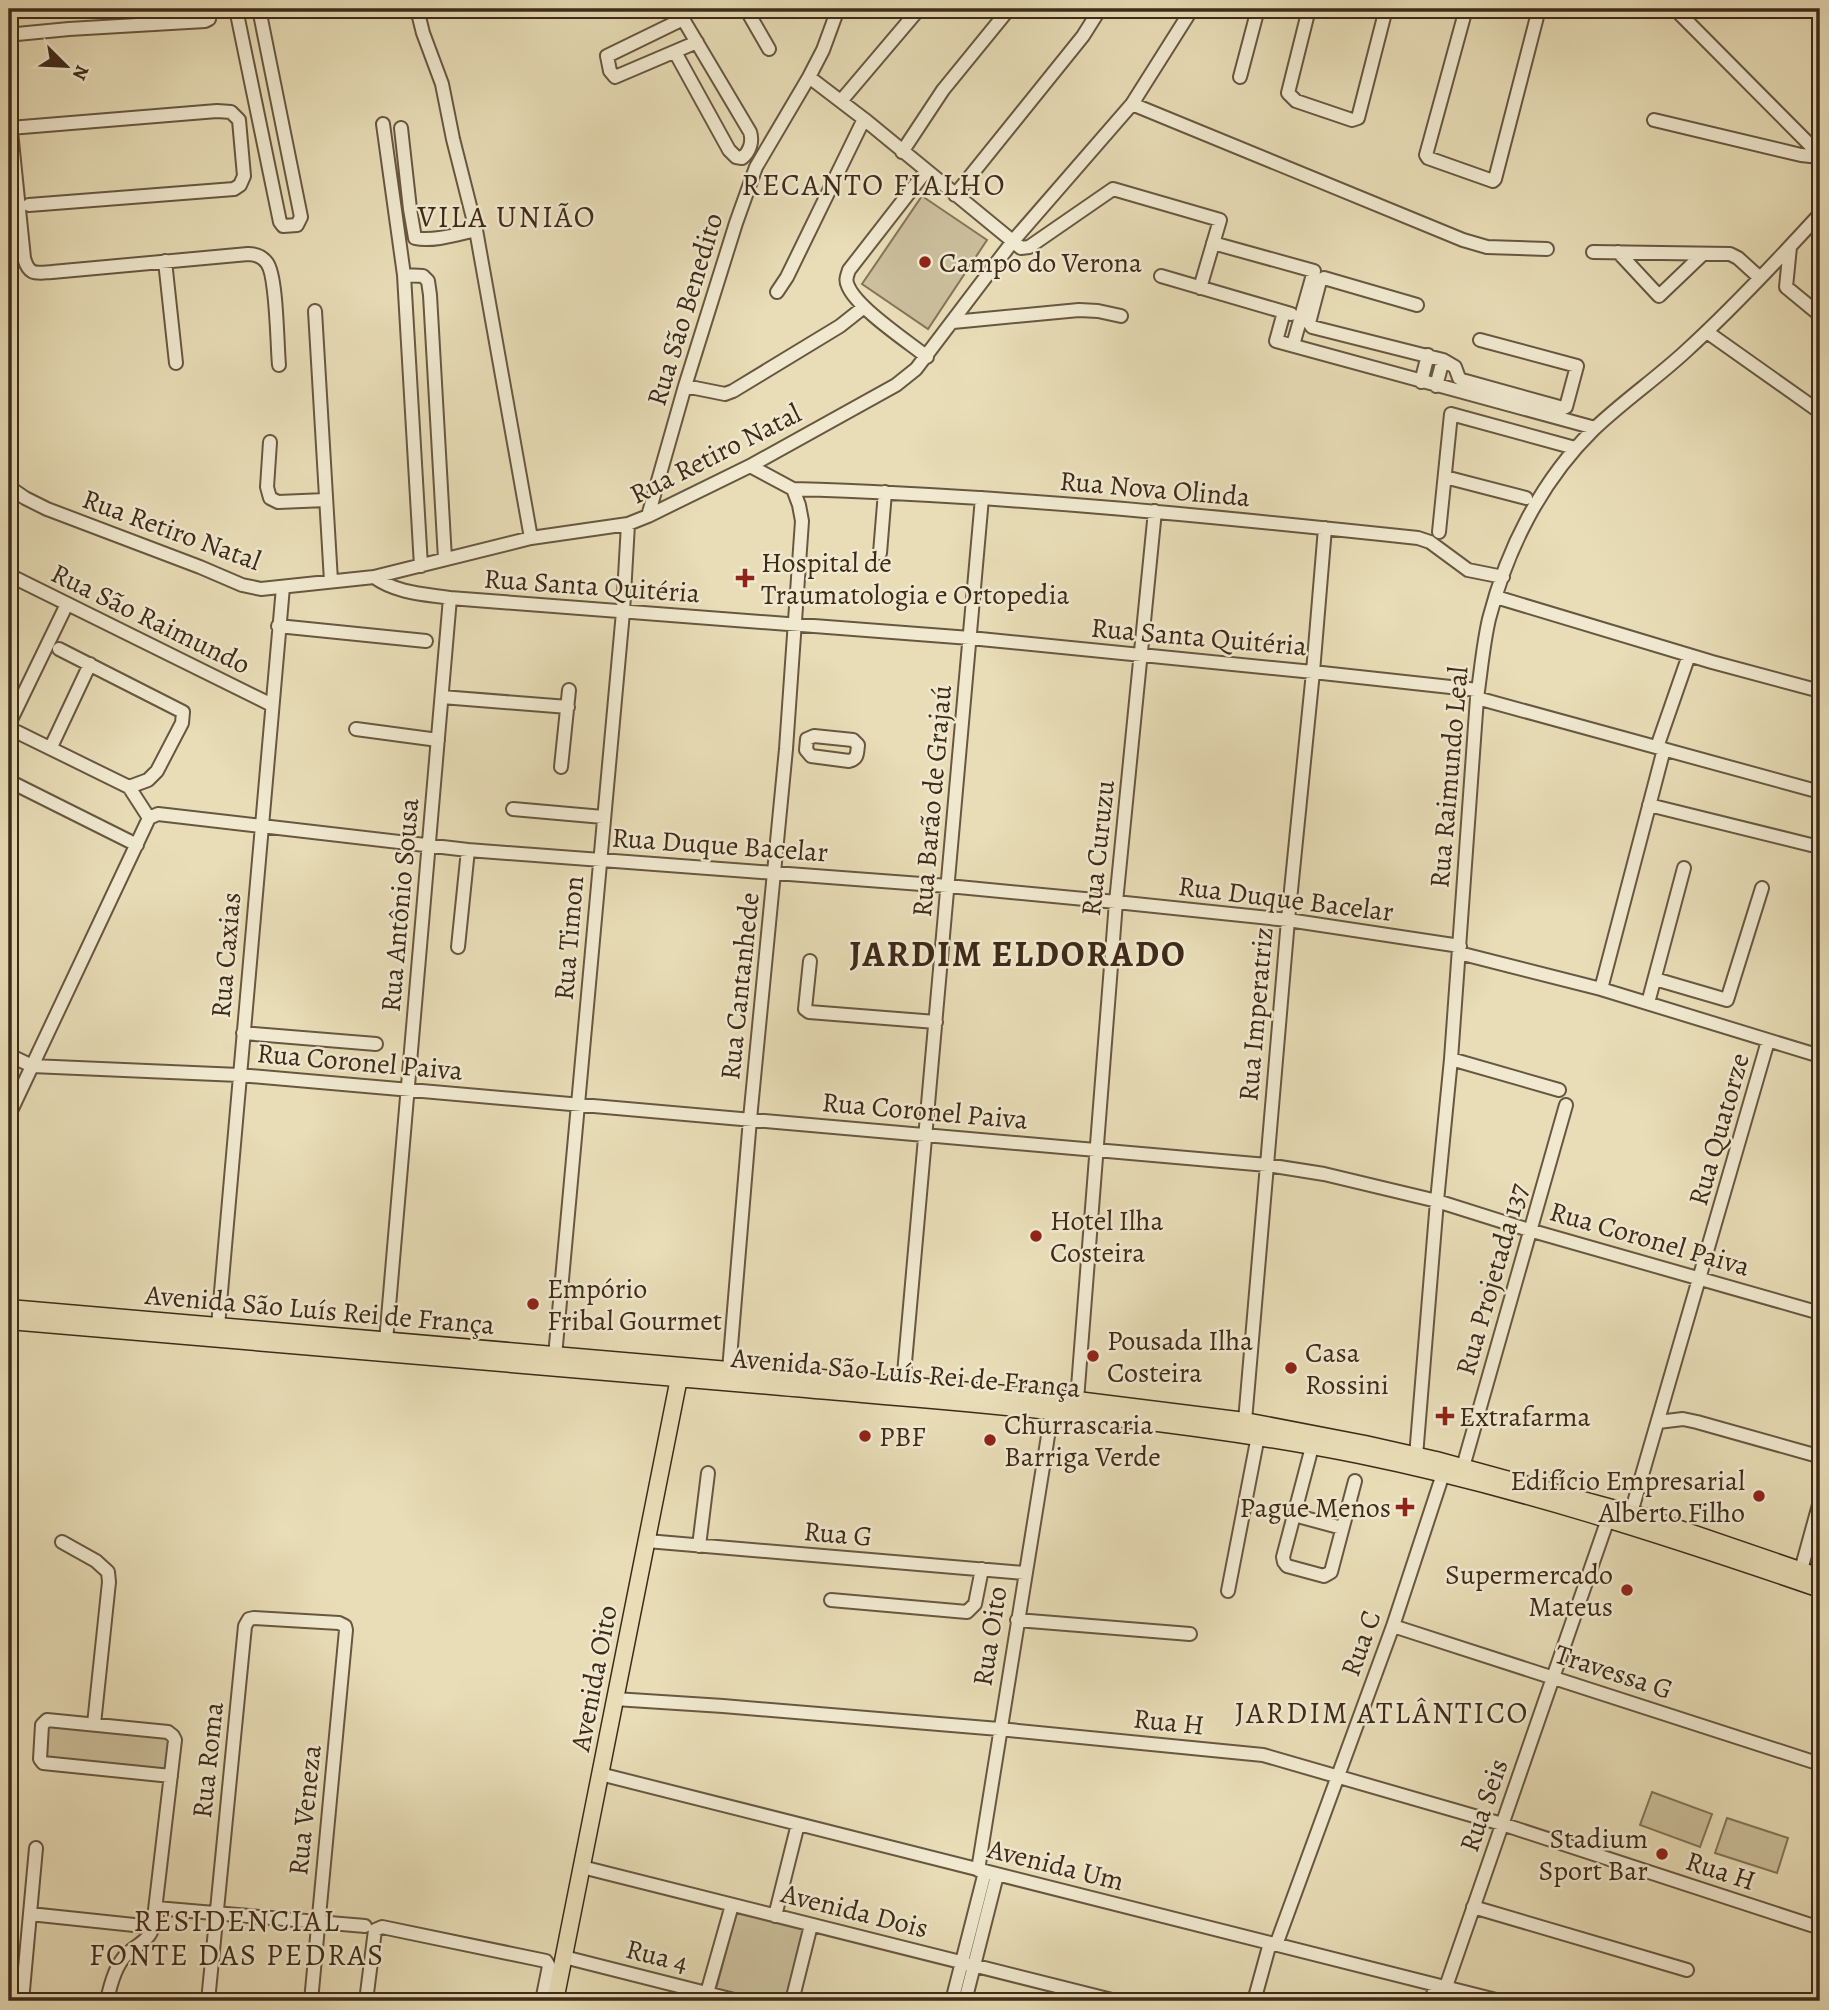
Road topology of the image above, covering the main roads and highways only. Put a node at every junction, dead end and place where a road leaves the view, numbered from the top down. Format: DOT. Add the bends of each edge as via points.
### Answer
graph roads {
  1 [pos="9,1308"];
  2 [pos="9,1321"];
  3 [pos="677,1372"];
  4 [pos="908,1392"];
  5 [pos="1419,1462"];
  6 [pos="1820,1577"];
  7 [pos="1820,1589"];
  8 [pos="555,2001"];
  1 -- 3 [label="main road, Avenida São Luís Rei de França" via="555,1356"];
  2 -- 3 [label="main road, Avenida São Luís Rei de França" via="216,1341"];
  3 -- 4 [label="main road, Avenida São Luís Rei de França"];
  3 -- 4 [label="main road, Avenida São Luís Rei de França" via="729,1370"];
  3 -- 8 [label="main road, Avenida Oito"];
  4 -- 5 [label="main road, Avenida São Luís Rei de França" via="1159,1422"];
  4 -- 5 [label="main road, Avenida São Luís Rei de França" via="1077,1400 1245,1421"];
  5 -- 6 [label="main road, Avenida São Luís Rei de França" via="1464,1467 1631,1513"];
  5 -- 7 [label="main road, Avenida São Luís Rei de França" via="1443,1474 1608,1519"];
}
